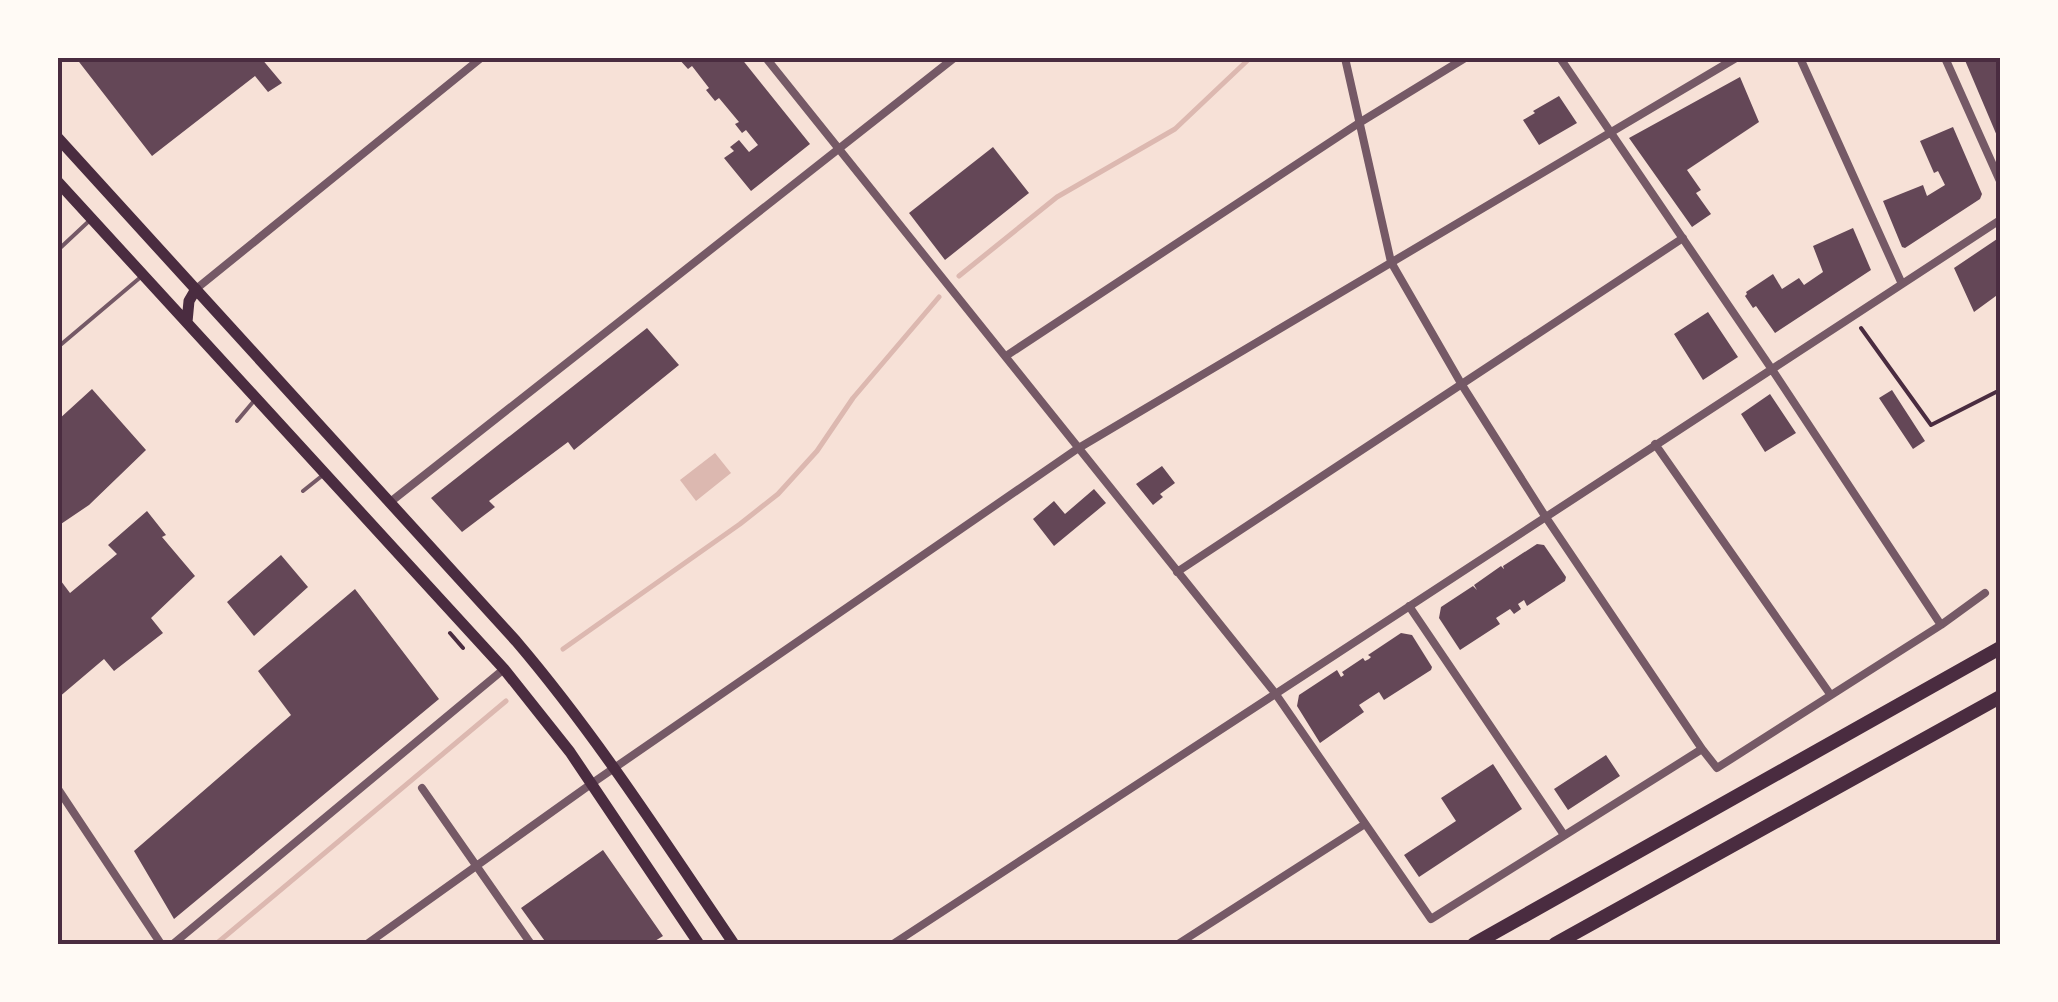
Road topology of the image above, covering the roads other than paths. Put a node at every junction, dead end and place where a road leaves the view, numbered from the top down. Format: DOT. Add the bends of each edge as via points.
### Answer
graph roads {
  1 [pos="482,58"];
  2 [pos="766,58"];
  3 [pos="954,58"];
  4 [pos="1345,58"];
  5 [pos="1465,58"];
  6 [pos="1560,58"];
  7 [pos="1736,58"];
  8 [pos="1800,58"];
  9 [pos="1945,58"];
  10 [pos="1359,123"];
  11 [pos="1610,131"];
  12 [pos="58,138"];
  13 [pos="838,149"];
  14 [pos="2000,181"];
  15 [pos="58,182"];
  16 [pos="91,218"];
  17 [pos="2000,220"];
  18 [pos="1682,238"];
  19 [pos="58,250"];
  20 [pos="1391,262"];
  21 [pos="143,275"];
  22 [pos="1902,284"];
  23 [pos="196,288"];
  24 [pos="187,322"];
  25 [pos="58,347"];
  26 [pos="1006,356"];
  27 [pos="1771,368"];
  28 [pos="1462,385"];
  29 [pos="256,398"];
  30 [pos="237,421"];
  31 [pos="1656,444"];
  32 [pos="1078,448"];
  33 [pos="325,474"];
  34 [pos="303,491"];
  35 [pos="390,503"];
  36 [pos="360,512"];
  37 [pos="1545,516"];
  38 [pos="1178,572"];
  39 [pos="1985,593"];
  40 [pos="1409,606"];
  41 [pos="1941,625"];
  42 [pos="2000,648"];
  43 [pos="504,669"];
  44 [pos="1275,693"];
  45 [pos="1830,694"];
  46 [pos="2000,697"];
  47 [pos="1702,750"];
  48 [pos="614,768"];
  49 [pos="591,784"];
  50 [pos="422,788"];
  51 [pos="58,789"];
  52 [pos="1365,824"];
  53 [pos="1564,835"];
  54 [pos="477,868"];
  55 [pos="161,944"];
  56 [pos="174,944"];
  57 [pos="367,944"];
  58 [pos="531,944"];
  59 [pos="699,944"];
  60 [pos="734,944"];
  61 [pos="893,944"];
  62 [pos="1178,944"];
  63 [pos="1474,944"];
  64 [pos="1554,944"];
  1 -- 23 [label="street"];
  2 -- 13 [label="street"];
  3 -- 13 [label="street"];
  4 -- 10 [label="street"];
  5 -- 10 [label="street"];
  6 -- 11 [label="street"];
  7 -- 11 [label="street"];
  8 -- 22 [label="street"];
  9 -- 14 [label="street"];
  10 -- 20 [label="street"];
  10 -- 26 [label="street"];
  11 -- 18 [label="street"];
  11 -- 20 [label="street"];
  12 -- 23 [label="main road"];
  13 -- 26 [label="street"];
  13 -- 35 [label="street"];
  15 -- 16 [label="main road"];
  16 -- 19 [label="lane"];
  16 -- 21 [label="main road"];
  17 -- 22 [label="street"];
  18 -- 27 [label="street"];
  18 -- 28 [label="street"];
  20 -- 28 [label="street"];
  20 -- 32 [label="street"];
  21 -- 24 [label="main road"];
  21 -- 25 [label="lane"];
  22 -- 27 [label="street"];
  23 -- 24 [label="main road"];
  23 -- 35 [label="main road"];
  24 -- 29 [label="main road"];
  26 -- 32 [label="street"];
  27 -- 31 [label="street"];
  27 -- 41 [label="street"];
  28 -- 37 [label="street"];
  28 -- 38 [label="street"];
  29 -- 30 [label="lane"];
  29 -- 33 [label="main road"];
  31 -- 37 [label="street"];
  31 -- 45 [label="street"];
  32 -- 38 [label="street"];
  32 -- 48 [label="street"];
  33 -- 34 [label="lane"];
  33 -- 36 [label="main road"];
  35 -- 36 [label="main road"];
  35 -- 48 [label="main road" via="551,682"];
  36 -- 43 [label="main road"];
  37 -- 40 [label="street"];
  37 -- 47 [label="street"];
  38 -- 44 [label="street"];
  39 -- 41 [label="street"];
  40 -- 44 [label="street"];
  40 -- 53 [label="street"];
  41 -- 45 [label="street"];
  42 -- 63 [label="highway"];
  43 -- 49 [label="main road"];
  43 -- 56 [label="street"];
  44 -- 52 [label="street"];
  44 -- 61 [label="street"];
  45 -- 47 [label="street" via="1717,768"];
  46 -- 64 [label="highway"];
  47 -- 53 [label="street"];
  48 -- 49 [label="street"];
  48 -- 60 [label="main road"];
  49 -- 54 [label="street"];
  49 -- 59 [label="main road"];
  50 -- 54 [label="street"];
  51 -- 55 [label="street"];
  52 -- 53 [label="street" via="1431,920"];
  52 -- 62 [label="street"];
  54 -- 57 [label="street"];
  54 -- 58 [label="street"];
}
